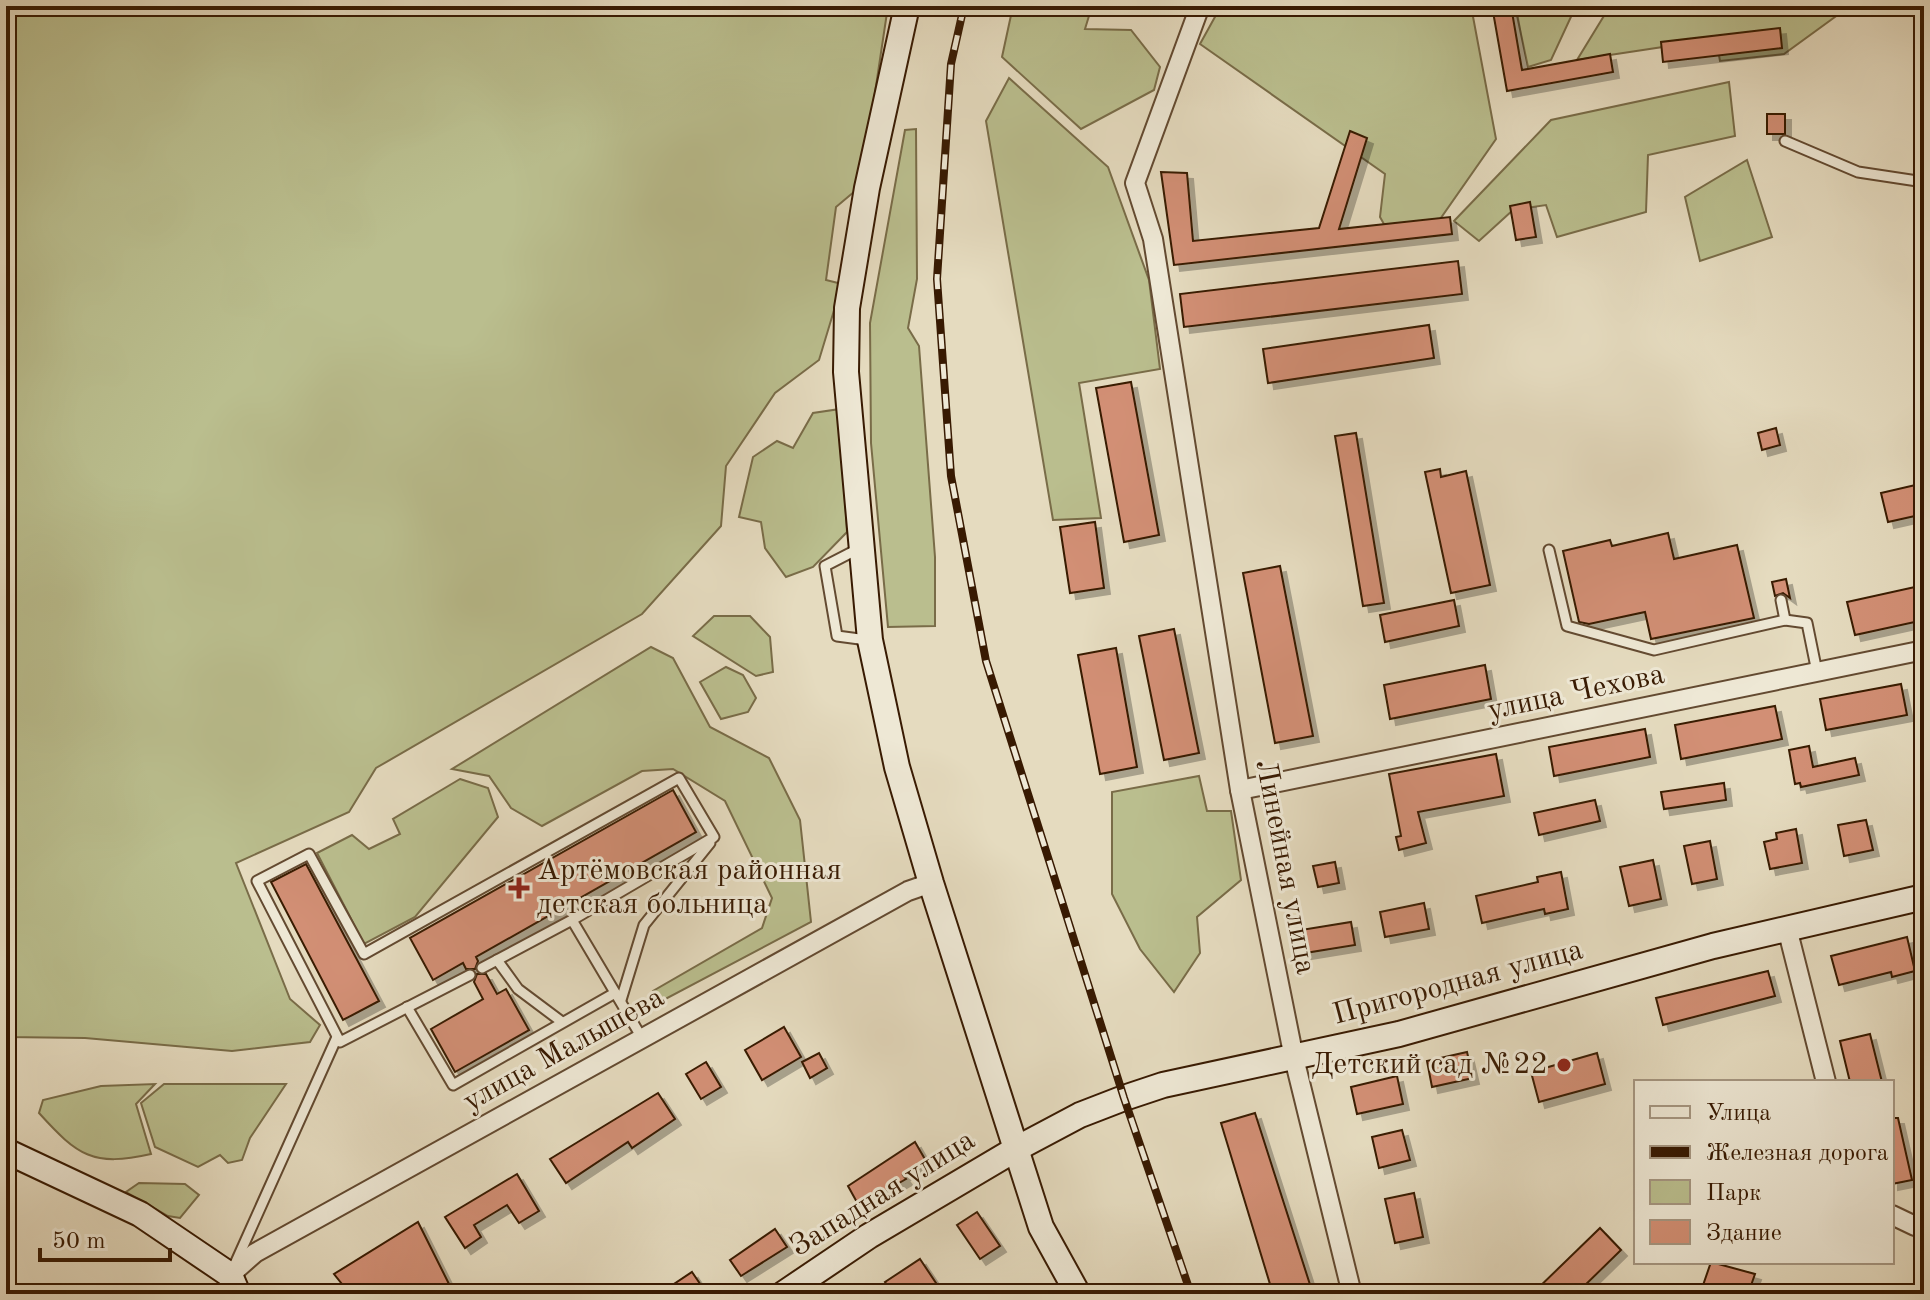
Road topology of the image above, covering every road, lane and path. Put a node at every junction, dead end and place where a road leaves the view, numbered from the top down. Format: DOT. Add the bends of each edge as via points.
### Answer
graph roads {
  1 [pos="907,6"];
  2 [pos="1200,6"];
  3 [pos="1785,141"];
  4 [pos="1924,182"];
  5 [pos="860,548"];
  6 [pos="1549,550"];
  7 [pos="1781,600"];
  8 [pos="1785,620"];
  9 [pos="870,640"];
  10 [pos="1924,650"];
  11 [pos="1817,672"];
  12 [pos="1240,790"];
  13 [pos="714,837"];
  14 [pos="931,883"];
  15 [pos="1924,897"];
  16 [pos="572,920"];
  17 [pos="1787,928"];
  18 [pos="497,960"];
  19 [pos="482,968"];
  20 [pos="470,975"];
  21 [pos="618,997"];
  22 [pos="407,1007"];
  23 [pos="562,1022"];
  24 [pos="337,1037"];
  25 [pos="642,1038"];
  26 [pos="1294,1058"];
  27 [pos="1825,1080"];
  28 [pos="1016,1149"];
  29 [pos="6,1151"];
  30 [pos="1894,1216"];
  31 [pos="1920,1225"];
  32 [pos="234,1284"];
  33 [pos="783,1294"];
  34 [pos="1078,1294"];
  35 [pos="1352,1294"];
  1 -- 5 [label="main road" via="847,308 846,372"];
  2 -- 12 [label="street, Линейная улица" via="1135,183 1153,239"];
  3 -- 4 [label="lane" via="1858,172"];
  5 -- 9 [label="main road"];
  5 -- 9 [label="lane" via="825,566 837,636"];
  6 -- 8 [label="lane" via="1567,626 1654,650"];
  7 -- 8 [label="lane"];
  8 -- 11 [label="lane" via="1807,623"];
  9 -- 14 [label="main road" via="897,767"];
  10 -- 11 [label="street, улица Чехова"];
  11 -- 12 [label="street, улица Чехова"];
  12 -- 26 [label="street, Линейная улица"];
  13 -- 16 [label="lane"];
  13 -- 21 [label="lane" via="644,925"];
  13 -- 24 [label="lane" via="679,778 364,954 309,854 257,881"];
  14 -- 25 [label="street, улица Малышева"];
  14 -- 28 [label="main road"];
  15 -- 17 [label="main road, Пригородная улица"];
  16 -- 18 [label="lane"];
  16 -- 21 [label="lane"];
  17 -- 26 [label="main road, Пригородная улица"];
  17 -- 27 [label="street"];
  18 -- 19 [label="lane"];
  18 -- 23 [label="lane" via="518,989"];
  20 -- 22 [label="lane"];
  21 -- 23 [label="lane"];
  21 -- 25 [label="lane"];
  22 -- 23 [label="lane" via="453,1085"];
  22 -- 24 [label="lane" via="340,1042"];
  24 -- 32 [label="lane"];
  25 -- 32 [label="street, улица Малышева" via="255,1253"];
  26 -- 28 [label="main road, Пригородная улица" via="1163,1085 1080,1115"];
  26 -- 35 [label="street, Линейная улица"];
  28 -- 33 [label="main road, Западная улица"];
  28 -- 34 [label="main road" via="1041,1227"];
  29 -- 32 [label="main road" via="140,1214"];
  30 -- 31 [label="street"];
}
